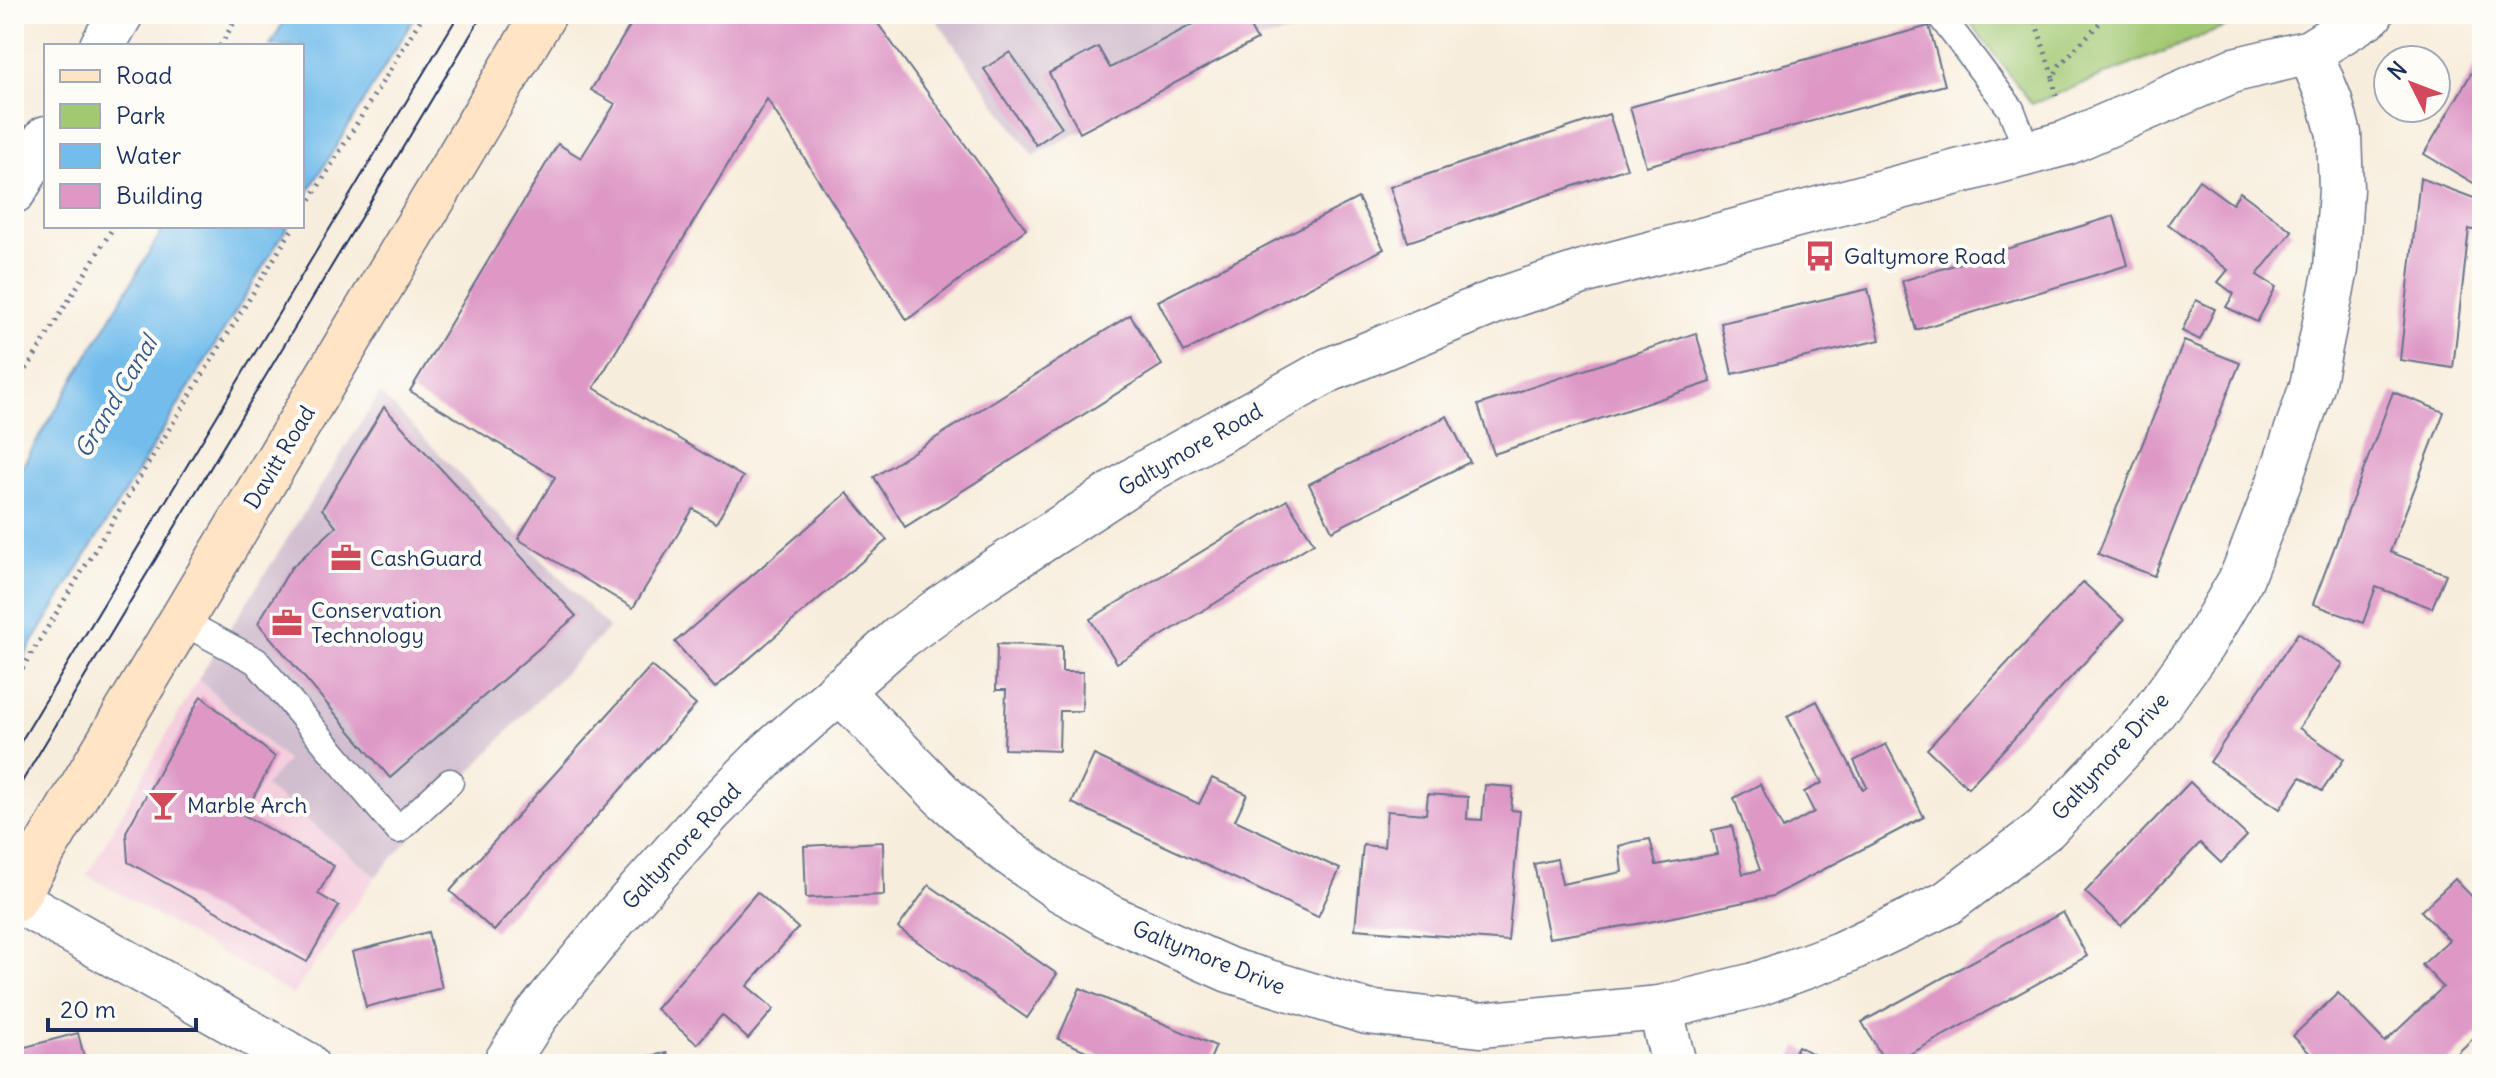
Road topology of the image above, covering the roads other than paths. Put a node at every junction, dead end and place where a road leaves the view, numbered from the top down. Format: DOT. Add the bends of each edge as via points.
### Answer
graph roads {
  1 [pos="121,14"];
  2 [pos="544,14"];
  3 [pos="1939,14"];
  4 [pos="2371,14"];
  5 [pos="103,44"];
  6 [pos="2310,52"];
  7 [pos="44,141"];
  8 [pos="2047,149"];
  9 [pos="14,191"];
  10 [pos="181,621"];
  11 [pos="839,690"];
  12 [pos="450,782"];
  13 [pos="14,900"];
  14 [pos="1660,1008"];
  15 [pos="306,1064"];
  16 [pos="505,1064"];
  17 [pos="1674,1064"];
  1 -- 5 [label="street"];
  2 -- 10 [label="main road, Davitt Road"];
  3 -- 8 [label="lane"];
  4 -- 6 [label="street, Galtymore Road"];
  6 -- 8 [label="street, Galtymore Road" via="2234,70"];
  6 -- 14 [label="street, Galtymore Drive" via="2339,134 2336,269 2312,386 2278,485 2241,579 2203,644 2145,724 2045,829 1947,903 1840,954 1755,985"];
  7 -- 9 [label="street"];
  8 -- 11 [label="street, Galtymore Road" via="1586,271 1499,300 1329,370 1135,479 978,582"];
  10 -- 12 [label="lane" via="256,661 398,830"];
  10 -- 13 [label="main road, Davitt Road"];
  11 -- 14 [label="street, Galtymore Drive" via="943,796 1013,856 1110,917 1229,970 1367,1012 1480,1025"];
  11 -- 16 [label="street, Galtymore Road" via="699,824 545,1005"];
  13 -- 15 [label="street"];
  14 -- 17 [label="street"];
}
